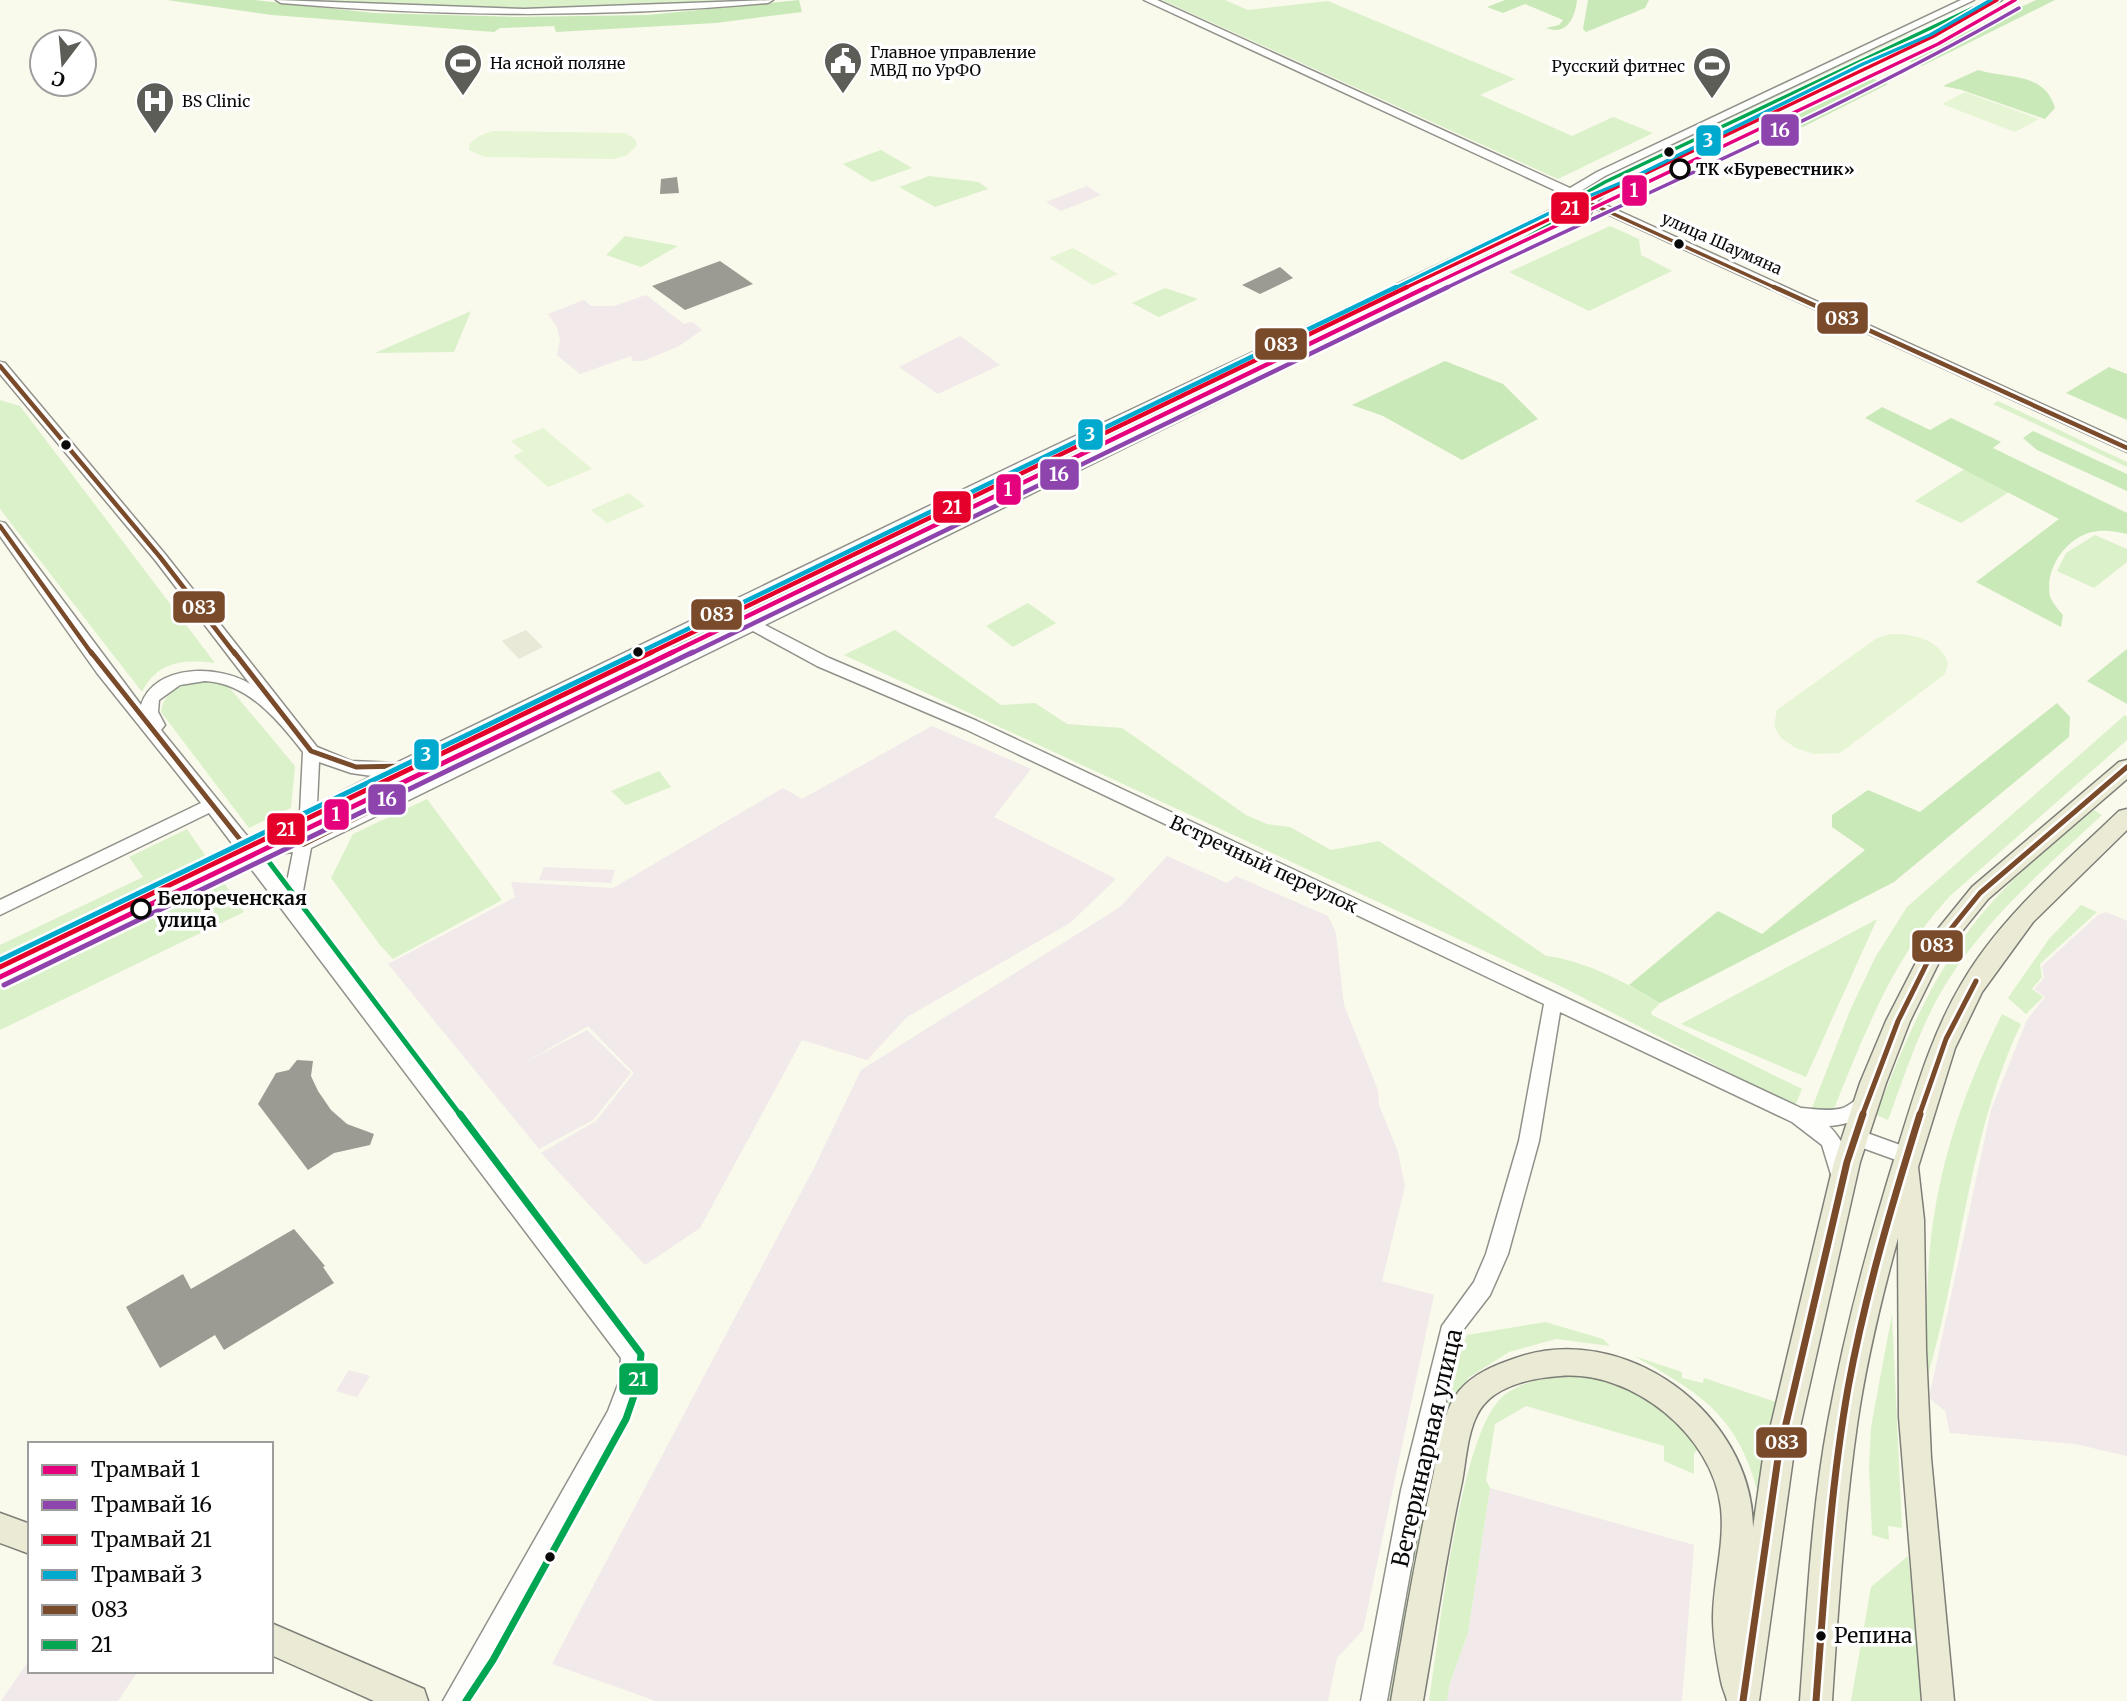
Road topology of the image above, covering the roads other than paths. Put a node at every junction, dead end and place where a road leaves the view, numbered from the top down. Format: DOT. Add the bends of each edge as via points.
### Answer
graph roads {
  1 [pos="281,0"];
  2 [pos="768,0"];
  3 [pos="1149,0"];
  4 [pos="1969,0"];
  5 [pos="1997,0"];
  6 [pos="1572,195"];
  7 [pos="1588,202"];
  8 [pos="0,366"];
  9 [pos="7,384"];
  10 [pos="2127,448"];
  11 [pos="0,526"];
  12 [pos="733,608"];
  13 [pos="752,623"];
  14 [pos="283,712"];
  15 [pos="311,751"];
  16 [pos="173,756"];
  17 [pos="404,766"];
  18 [pos="2127,767"];
  19 [pos="212,806"];
  20 [pos="308,816"];
  21 [pos="2127,817"];
  22 [pos="304,844"];
  23 [pos="250,852"];
  24 [pos="291,907"];
  25 [pos="0,908"];
  26 [pos="1554,1002"];
  27 [pos="1867,1101"];
  28 [pos="1799,1116"];
  29 [pos="1856,1137"];
  30 [pos="1906,1159"];
  31 [pos="1840,1190"];
  32 [pos="0,1528"];
  33 [pos="28,1538"];
  34 [pos="273,1640"];
  35 [pos="412,1701"];
  36 [pos="456,1701"];
  37 [pos="1374,1701"];
  38 [pos="1407,1701"];
  39 [pos="1742,1701"];
  40 [pos="1816,1701"];
  41 [pos="1938,1701"];
  1 -- 2 [label="street" via="526,13 649,10"];
  3 -- 6 [label="street, улица Шаумяна"];
  4 -- 6 [label="street" via="1601,174"];
  5 -- 7 [label="street" via="1604,190"];
  6 -- 7 [label="street, улица Шаумяна"];
  6 -- 12 [label="street" via="1563,208 1520,231 1017,468"];
  7 -- 10 [label="street, улица Шаумяна"];
  7 -- 13 [label="street" via="1583,218"];
  8 -- 9 [label="street"];
  9 -- 14 [label="street" via="160,557"];
  11 -- 16 [label="street"];
  12 -- 13 [label="street, Встречный переулок"];
  12 -- 17 [label="street"];
  13 -- 22 [label="street"];
  13 -- 26 [label="street, Встречный переулок" via="823,662 971,725"];
  14 -- 15 [label="street"];
  14 -- 16 [label="street" via="233,681 218,677 192,676 170,684 147,705"];
  15 -- 17 [label="street" via="358,768"];
  15 -- 20 [label="street"];
  16 -- 19 [label="street"];
  17 -- 20 [label="street"];
  18 -- 27 [label="main road" via="1980,893 1933,951 1898,1021"];
  19 -- 23 [label="street"];
  19 -- 25 [label="street"];
  20 -- 22 [label="street"];
  20 -- 23 [label="street"];
  21 -- 30 [label="main road" via="2025,916 1972,987 1942,1048"];
  22 -- 23 [label="street"];
  22 -- 24 [label="street"];
  23 -- 24 [label="street"];
  24 -- 36 [label="street" via="632,1356 630,1382 618,1415"];
  26 -- 28 [label="street, Встречный переулок"];
  26 -- 37 [label="street, Ветеринарная улица" via="1529,1141 1497,1254 1482,1288 1453,1326 1413,1490"];
  27 -- 28 [label="street, Встречный переулок" via="1843,1117"];
  27 -- 29 [label="main road"];
  28 -- 31 [label="street, Встречный переулок" via="1826,1134 1837,1151"];
  29 -- 30 [label="street"];
  29 -- 31 [label="main road"];
  30 -- 40 [label="main road" via="1862,1319 1842,1425"];
  30 -- 41 [label="main road" via="1912,1212 1910,1318 1916,1480"];
  31 -- 39 [label="main road" via="1778,1458"];
  32 -- 33 [label="main road"];
  34 -- 35 [label="main road"];
  38 -- 39 [label="main road" via="1446,1484 1469,1402 1506,1375 1574,1361 1617,1369 1649,1385 1686,1414 1724,1461 1738,1511 1728,1621"];
}
